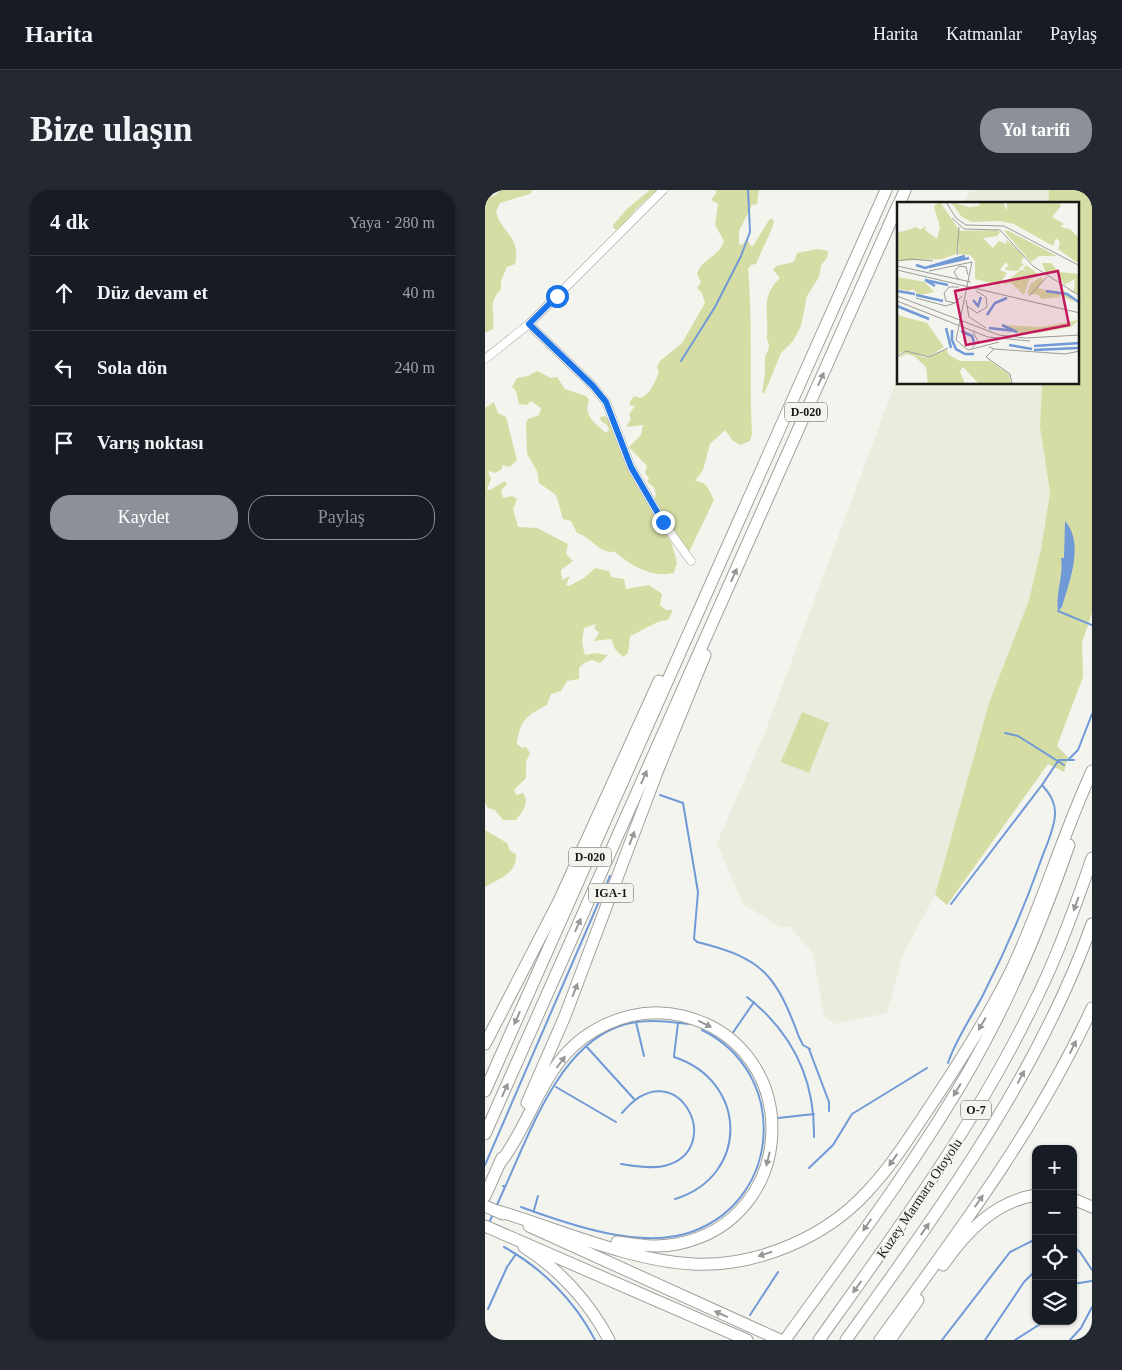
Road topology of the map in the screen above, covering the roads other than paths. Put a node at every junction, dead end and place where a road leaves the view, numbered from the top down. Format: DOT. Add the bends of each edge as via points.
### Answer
graph roads {
  1 [pos="663,190"];
  2 [pos="886,190"];
  3 [pos="905,190"];
  4 [pos="900,202"];
  5 [pos="897,209"];
  6 [pos="529,324"];
  7 [pos="485,359"];
  8 [pos="691,561"];
  9 [pos="714,620"];
  10 [pos="694,622"];
  11 [pos="1092,772"];
  12 [pos="1092,858"];
  13 [pos="1092,924"];
  14 [pos="1092,1008"];
  15 [pos="485,1044"];
  16 [pos="485,1091"];
  17 [pos="485,1134"];
  18 [pos="500,1163"];
  19 [pos="485,1196"];
  20 [pos="1032,1196"];
  21 [pos="1077,1201"];
  22 [pos="485,1206"];
  23 [pos="1092,1207"];
  24 [pos="498,1211"];
  25 [pos="488,1227"];
  26 [pos="552,1228"];
  27 [pos="580,1298"];
  28 [pos="604,1340"];
  29 [pos="609,1340"];
  30 [pos="747,1340"];
  31 [pos="780,1340"];
  32 [pos="785,1340"];
  33 [pos="819,1340"];
  34 [pos="846,1340"];
  35 [pos="880,1340"];
  36 [pos="890,1340"];
  1 -- 6 [label="street"];
  2 -- 10 [label="highway, D-020"];
  3 -- 4 [label="highway, D-020"];
  9 -- 5 [label="highway, D-020, one-way"];
  6 -- 7 [label="street"];
  6 -- 8 [label="street" via="606,402 631,467 663,522"];
  17 -- 9 [label="highway, D-020, one-way"];
  18 -- 9 [label="highway, IGA-1, one-way" via="565,1016 657,772 696,681"];
  10 -- 15 [label="highway" via="665,669 563,893"];
  10 -- 16 [label="highway, D-020, one-way"];
  11 -- 26 [label="highway, one-way" via="1075,808 1035,916 990,1012 882,1176 844,1214 818,1232 792,1244 765,1254 721,1263 665,1260"];
  11 -- 32 [label="highway, one-way" via="1042,920 985,1042 911,1162"];
  12 -- 33 [label="highway, Kuzey Marmara Otoyolu / O-7, one-way" via="1049,972 984,1098 928,1187"];
  34 -- 13 [label="highway, Kuzey Marmara Otoyolu / O-7, one-way" via="941,1206 1011,1095 1051,1019"];
  35 -- 14 [label="highway, one-way" via="1028,1128"];
  18 -- 19 [label="highway, IGA-1"];
  18 -- 26 [label="highway, one-way" via="563,1058 581,1039 614,1020 652,1012 691,1018 723,1034 750,1061 762,1080 769,1101 773,1135 766,1168 749,1200 736,1214 706,1234 658,1246 615,1242"];
  20 -- 36 [label="highway" via="1009,1202 971,1230"];
  21 -- 23 [label="highway"];
  22 -- 24 [label="highway"];
  24 -- 26 [label="highway"];
  31 -- 24 [label="highway, one-way"];
  25 -- 27 [label="highway" via="538,1258"];
  25 -- 30 [label="highway"];
  27 -- 28 [label="highway"];
  27 -- 29 [label="highway"];
}
